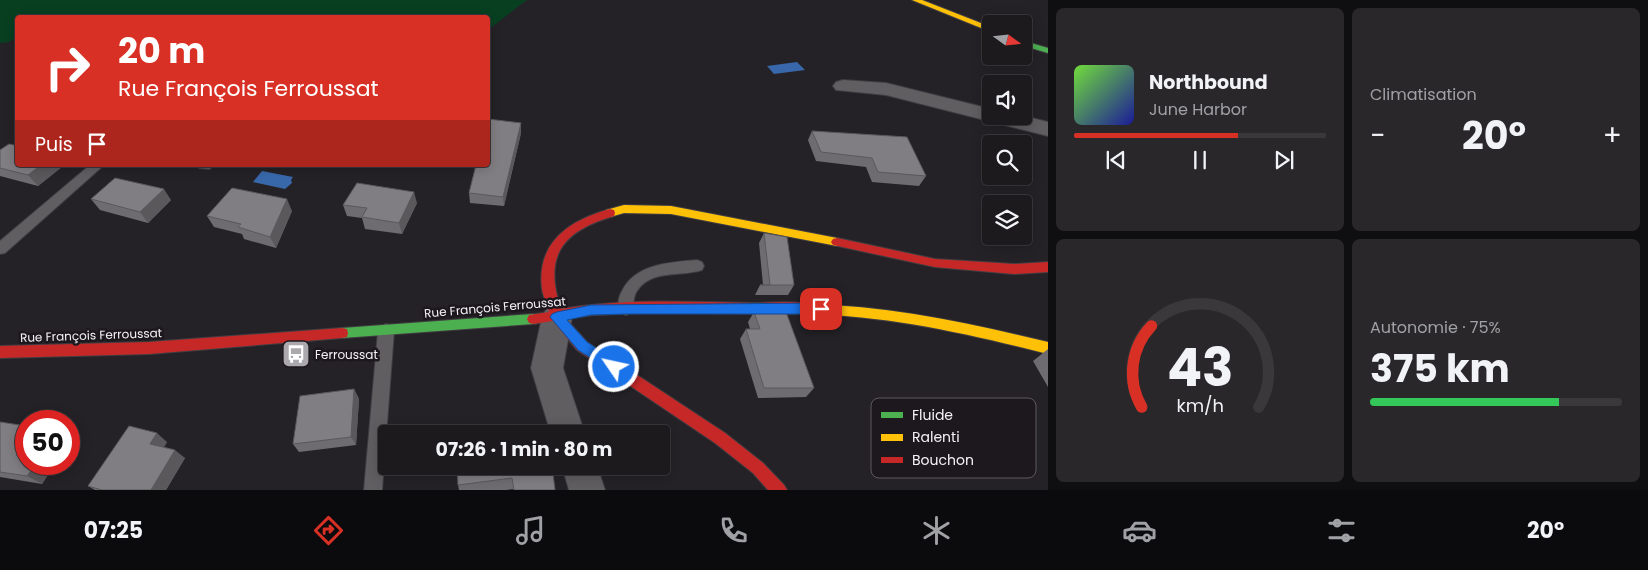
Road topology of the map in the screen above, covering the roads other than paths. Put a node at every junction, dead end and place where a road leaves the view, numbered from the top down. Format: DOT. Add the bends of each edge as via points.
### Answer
graph roads {
  1 [pos="916,0"];
  2 [pos="982,26"];
  3 [pos="1032,46"];
  4 [pos="1048,51"];
  5 [pos="843,86"];
  6 [pos="982,113"];
  7 [pos="1032,124"];
  8 [pos="1048,128"];
  9 [pos="96,167"];
  10 [pos="0,249"];
  11 [pos="697,266"];
  12 [pos="1048,267"];
  13 [pos="626,309"];
  14 [pos="557,317"];
  15 [pos="386,331"];
  16 [pos="1048,348"];
  17 [pos="0,352"];
  18 [pos="565,425"];
  19 [pos="582,475"];
  20 [pos="373,490"];
  21 [pos="587,490"];
  22 [pos="779,490"];
  1 -- 2 [label="main road"];
  3 -- 4 [label="main road"];
  5 -- 6 [label="street" via="886,89"];
  7 -- 8 [label="street"];
  9 -- 10 [label="lane"];
  11 -- 13 [label="lane" via="646,274 627,291"];
  12 -- 14 [label="main road" via="1014,269 936,263 671,210 624,209 592,218 565,234 549,258 548,289"];
  13 -- 14 [label="main road, Rue François Ferroussat" via="591,310"];
  13 -- 16 [label="main road, Rue François Ferroussat" via="841,309 941,322"];
  14 -- 15 [label="main road, Rue François Ferroussat"];
  14 -- 18 [label="street" via="547,368"];
  14 -- 22 [label="main road" via="582,346 720,438 758,468"];
  15 -- 17 [label="main road, Rue François Ferroussat" via="149,348"];
  15 -- 20 [label="lane"];
  19 -- 21 [label="street"];
}
